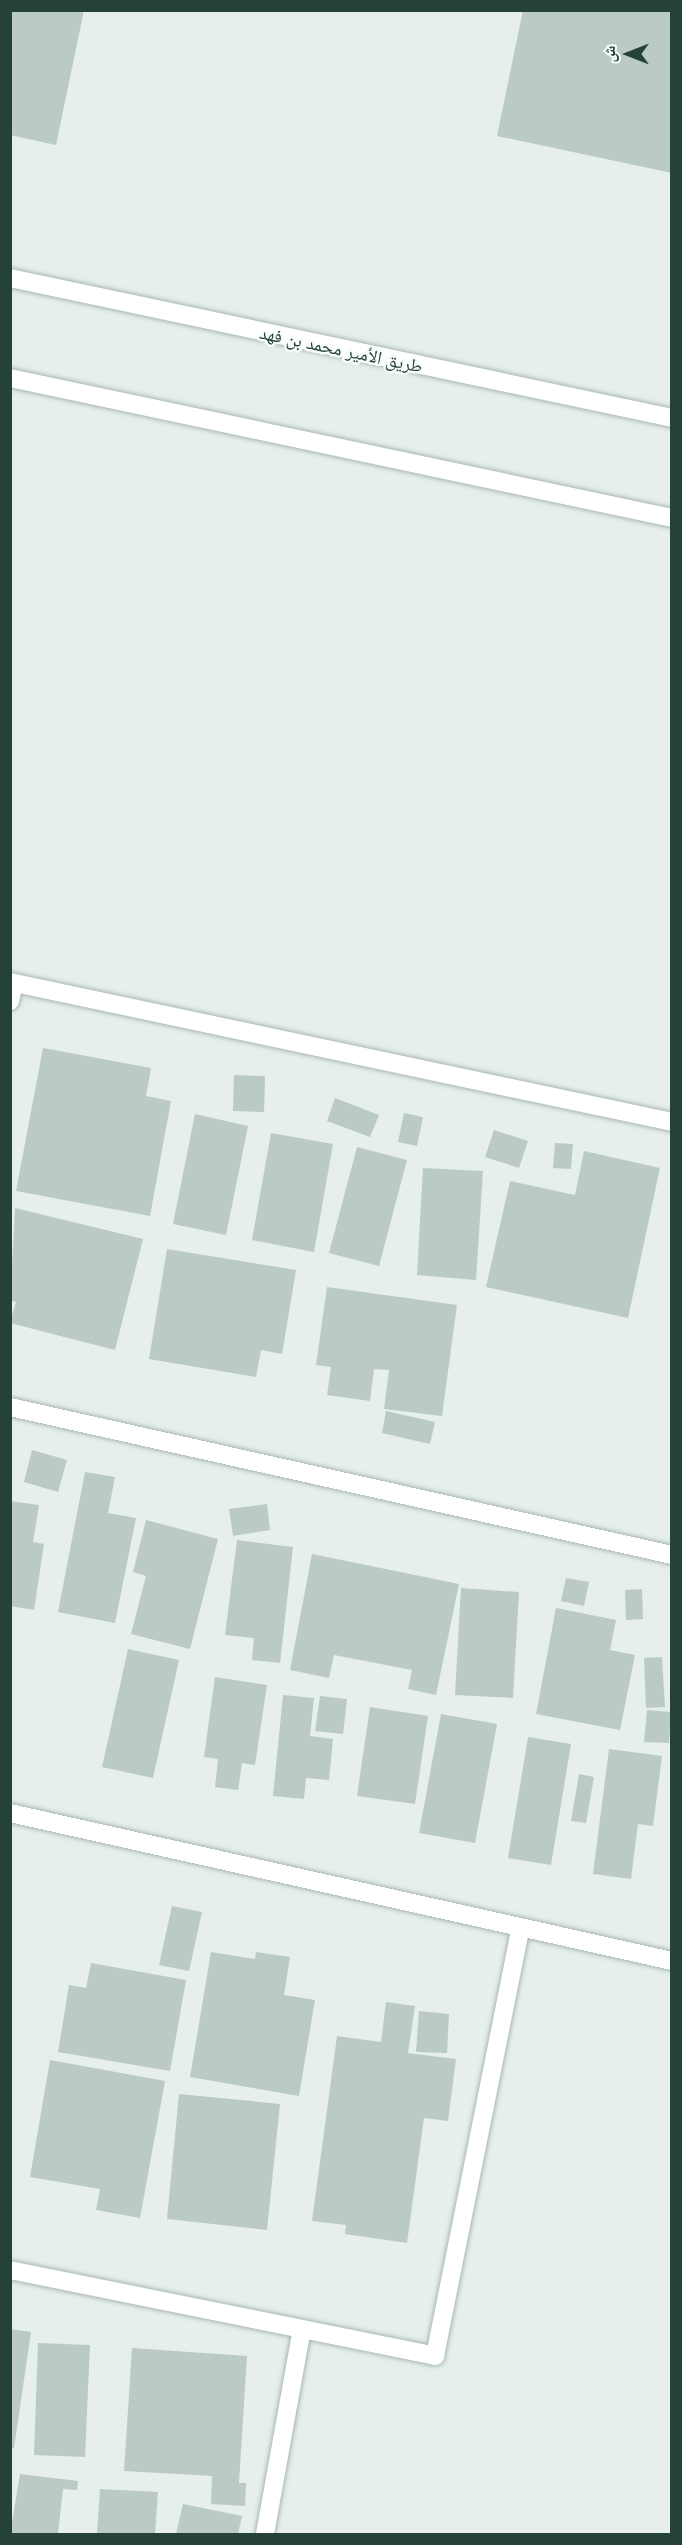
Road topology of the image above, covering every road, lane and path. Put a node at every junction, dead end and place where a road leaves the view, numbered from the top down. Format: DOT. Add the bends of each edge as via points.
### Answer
graph roads {
  1 [pos="10,278"];
  2 [pos="10,378"];
  3 [pos="672,418"];
  4 [pos="672,518"];
  5 [pos="12,982"];
  6 [pos="10,1001"];
  7 [pos="672,1122"];
  8 [pos="10,1407"];
  9 [pos="672,1555"];
  10 [pos="10,1813"];
  11 [pos="520,1929"];
  12 [pos="672,1961"];
  13 [pos="10,2270"];
  14 [pos="302,2329"];
  15 [pos="265,2535"];
  1 -- 3 [label="street, طريق الأمير محمد بن فهد"];
  2 -- 4 [label="street"];
  5 -- 6 [label="street"];
  5 -- 7 [label="street"];
  8 -- 9 [label="street"];
  10 -- 11 [label="street"];
  11 -- 12 [label="street"];
  11 -- 14 [label="street" via="435,2356"];
  13 -- 14 [label="street"];
  14 -- 15 [label="street"];
}
